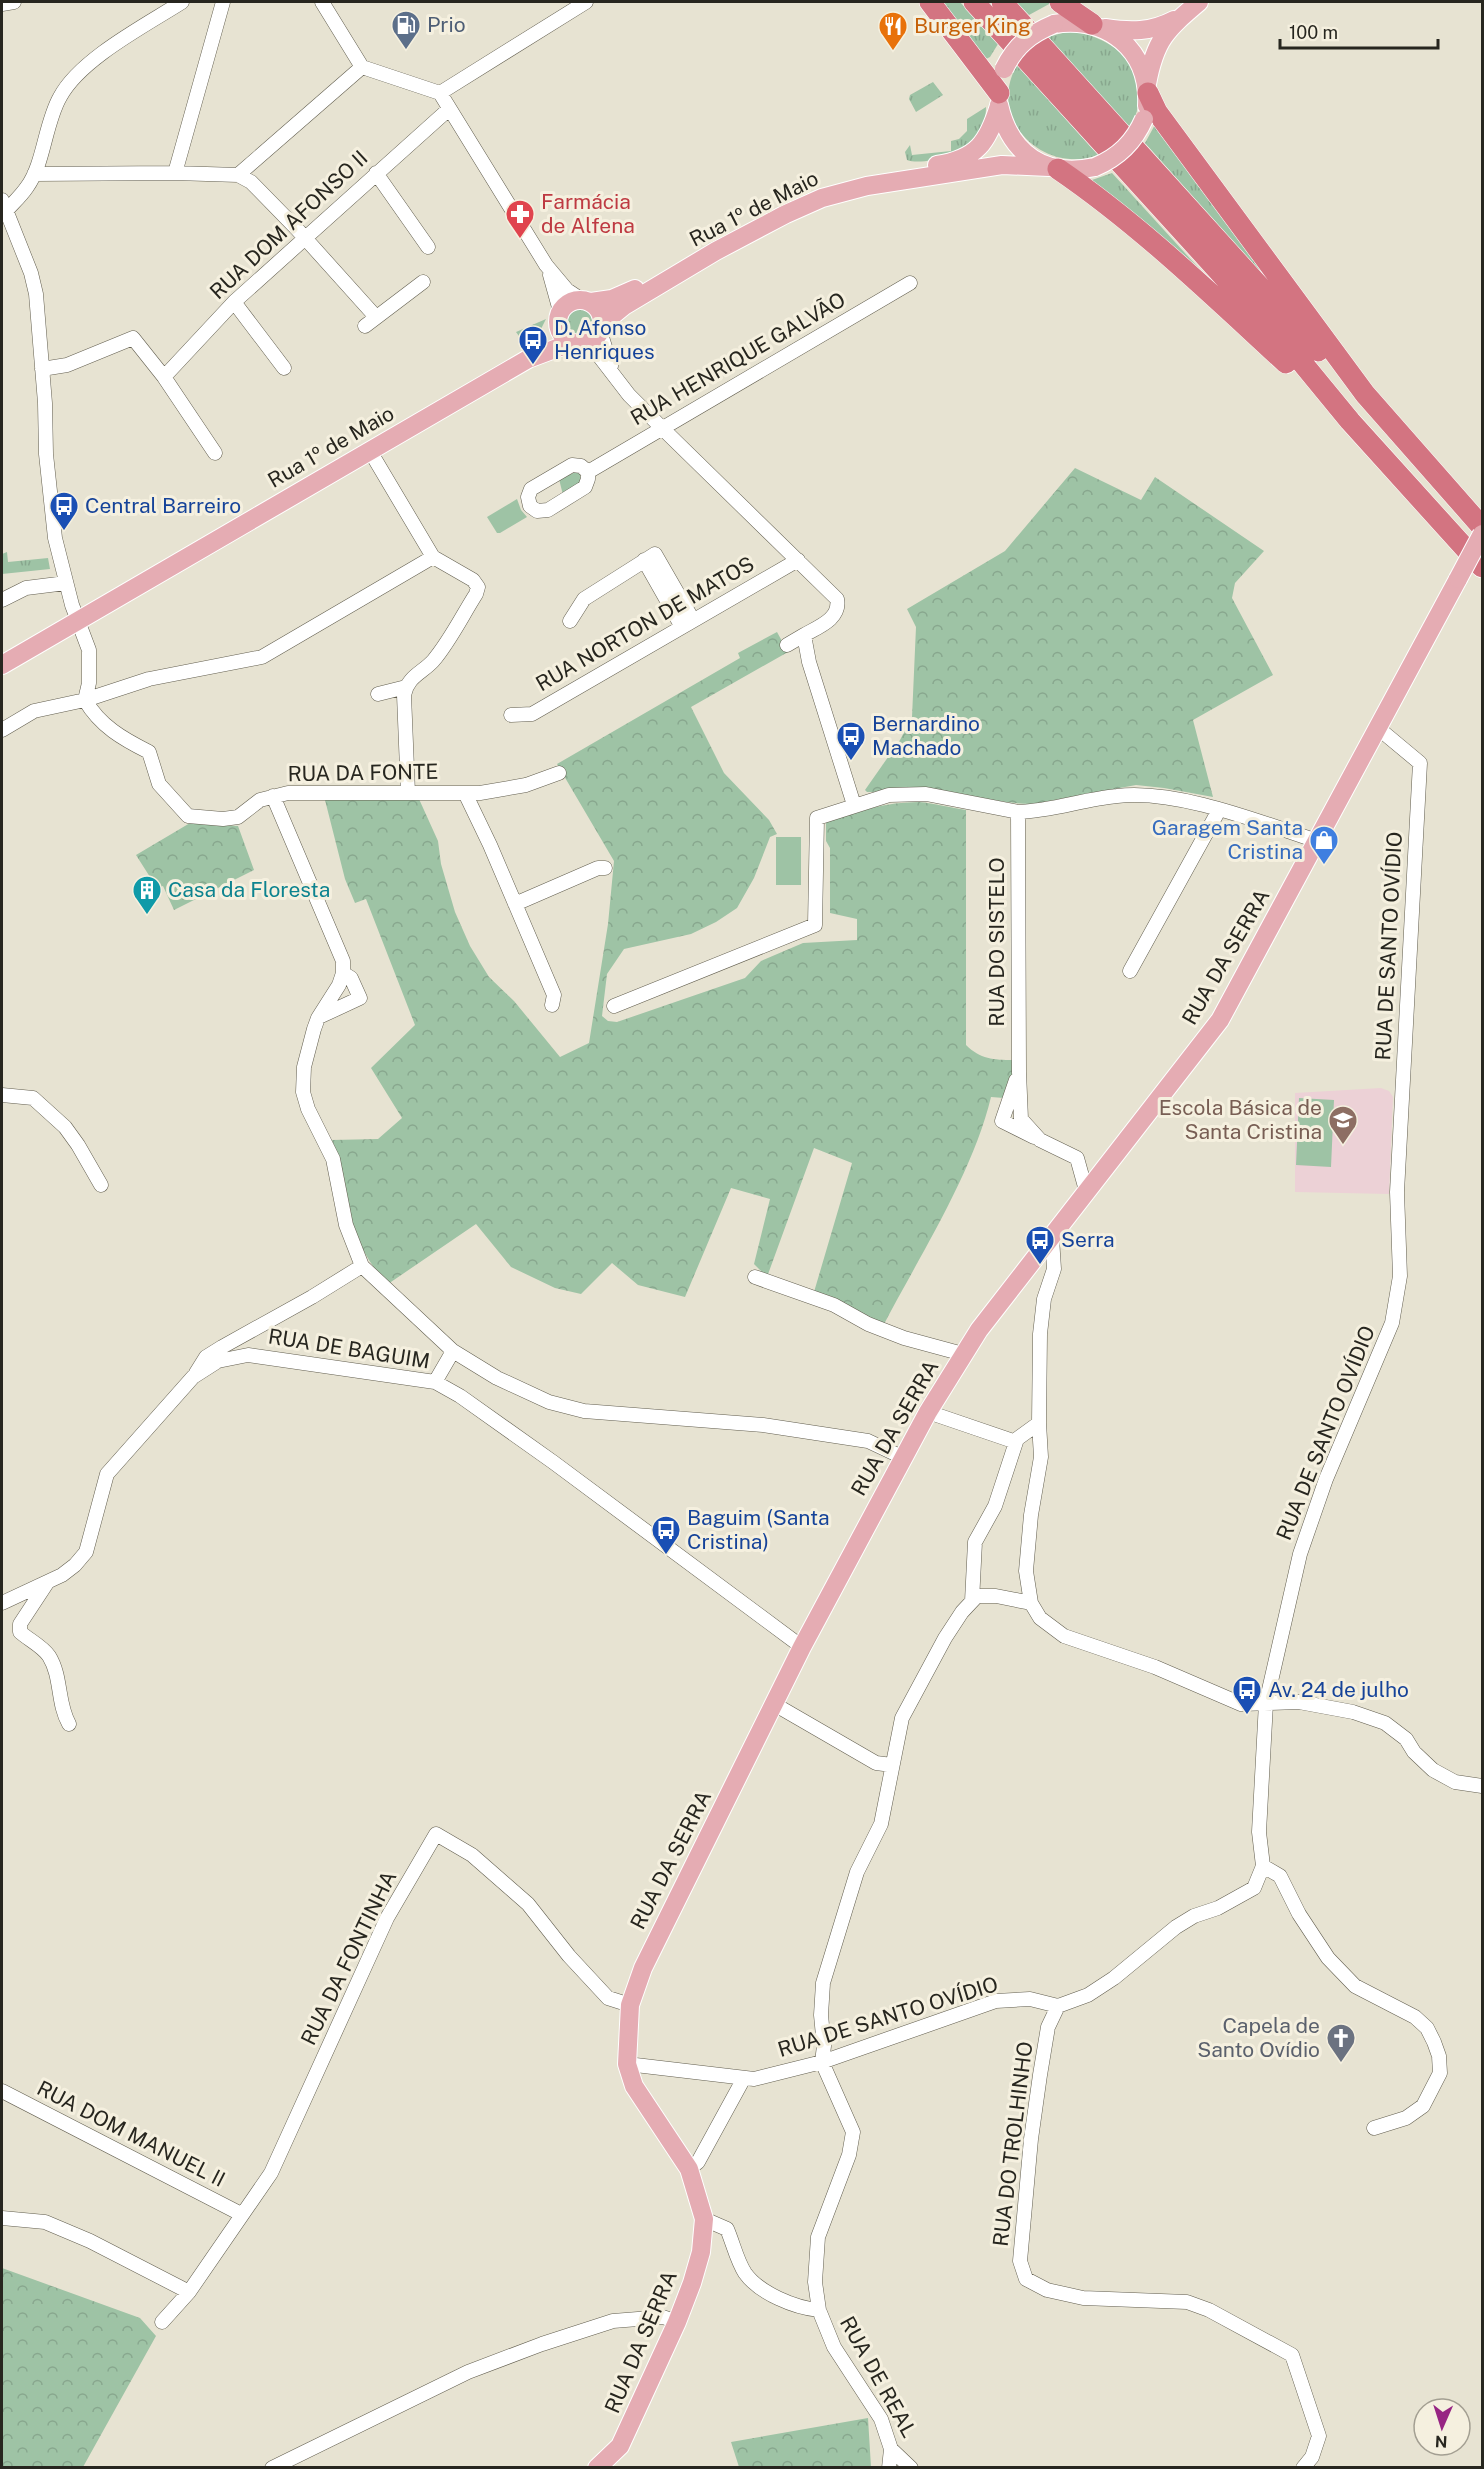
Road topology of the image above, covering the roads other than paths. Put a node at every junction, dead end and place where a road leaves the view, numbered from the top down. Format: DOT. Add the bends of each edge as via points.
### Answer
graph roads {
  1 [pos="14,2"];
  2 [pos="182,2"];
  3 [pos="223,2"];
  4 [pos="322,2"];
  5 [pos="586,2"];
  6 [pos="930,2"];
  7 [pos="974,2"];
  8 [pos="1002,2"];
  9 [pos="1060,2"];
  10 [pos="1199,2"];
  11 [pos="2,4"];
  12 [pos="1181,16"];
  13 [pos="1098,26"];
  14 [pos="362,67"];
  15 [pos="1147,90"];
  16 [pos="440,93"];
  17 [pos="999,99"];
  18 [pos="449,109"];
  19 [pos="1054,168"];
  20 [pos="376,172"];
  21 [pos="175,173"];
  22 [pos="34,174"];
  23 [pos="238,175"];
  24 [pos="3,208"];
  25 [pos="305,237"];
  26 [pos="428,247"];
  27 [pos="546,265"];
  28 [pos="423,282"];
  29 [pos="910,283"];
  30 [pos="587,301"];
  31 [pos="234,302"];
  32 [pos="559,315"];
  33 [pos="376,316"];
  34 [pos="365,326"];
  35 [pos="601,328"];
  36 [pos="581,344"];
  37 [pos="528,359"];
  38 [pos="284,368"];
  39 [pos="42,369"];
  40 [pos="615,376"];
  41 [pos="164,377"];
  42 [pos="1365,394"];
  43 [pos="1350,421"];
  44 [pos="662,428"];
  45 [pos="370,451"];
  46 [pos="215,453"];
  47 [pos="588,472"];
  48 [pos="1482,527"];
  49 [pos="1482,534"];
  50 [pos="433,556"];
  51 [pos="798,560"];
  52 [pos="1482,567"];
  53 [pos="66,584"];
  54 [pos="2,600"];
  55 [pos="78,621"];
  56 [pos="570,621"];
  57 [pos="687,624"];
  58 [pos="804,635"];
  59 [pos="787,645"];
  60 [pos="2,665"];
  61 [pos="406,687"];
  62 [pos="378,694"];
  63 [pos="85,700"];
  64 [pos="511,715"];
  65 [pos="1378,728"];
  66 [pos="2,730"];
  67 [pos="559,772"];
  68 [pos="408,793"];
  69 [pos="465,793"];
  70 [pos="273,796"];
  71 [pos="854,805"];
  72 [pos="1219,810"];
  73 [pos="1018,812"];
  74 [pos="1317,841"];
  75 [pos="605,868"];
  76 [pos="515,903"];
  77 [pos="1130,971"];
  78 [pos="343,973"];
  79 [pos="552,1005"];
  80 [pos="614,1006"];
  81 [pos="318,1018"];
  82 [pos="1019,1072"];
  83 [pos="2,1095"];
  84 [pos="1040,1140"];
  85 [pos="101,1185"];
  86 [pos="1087,1194"];
  87 [pos="1052,1238"];
  88 [pos="362,1266"];
  89 [pos="755,1277"];
  90 [pos="453,1352"];
  91 [pos="963,1354"];
  92 [pos="193,1377"];
  93 [pos="435,1382"];
  94 [pos="928,1412"];
  95 [pos="1039,1423"];
  96 [pos="1016,1442"];
  97 [pos="902,1457"];
  98 [pos="48,1581"];
  99 [pos="972,1601"];
  100 [pos="2,1603"];
  101 [pos="1031,1603"];
  102 [pos="802,1647"];
  103 [pos="1266,1703"];
  104 [pos="774,1704"];
  105 [pos="69,1724"];
  106 [pos="892,1765"];
  107 [pos="1482,1786"];
  108 [pos="1263,1866"];
  109 [pos="630,2005"];
  110 [pos="1058,2006"];
  111 [pos="822,2062"];
  112 [pos="627,2064"];
  113 [pos="744,2078"];
  114 [pos="2,2091"];
  115 [pos="1374,2128"];
  116 [pos="689,2169"];
  117 [pos="241,2214"];
  118 [pos="2,2218"];
  119 [pos="704,2219"];
  120 [pos="189,2292"];
  121 [pos="819,2310"];
  122 [pos="162,2322"];
  123 [pos="677,2322"];
  124 [pos="891,2449"];
  125 [pos="272,2468"];
  126 [pos="597,2468"];
  127 [pos="889,2468"];
  128 [pos="911,2468"];
  129 [pos="1303,2468"];
  1 -- 11 [label="street"];
  2 -- 22 [label="street" via="75,76 60,95 51,116"];
  3 -- 21 [label="street"];
  4 -- 14 [label="street"];
  5 -- 16 [label="street"];
  6 -- 17 [label="highway"];
  7 -- 43 [label="highway" via="1304,365"];
  8 -- 42 [label="highway" via="1321,354"];
  9 -- 13 [label="highway"];
  10 -- 12 [label="main road"];
  12 -- 13 [label="main road" via="1150,30"];
  12 -- 15 [label="main road" via="1159,42"];
  13 -- 15 [label="main road" via="1129,47 1139,63"];
  13 -- 17 [label="main road, bridge" via="1072,21 1032,34 1004,69"];
  14 -- 16 [label="street"];
  14 -- 23 [label="street"];
  15 -- 19 [label="main road, bridge" via="1144,119 1123,151 1095,167"];
  15 -- 42 [label="highway" via="1157,112"];
  16 -- 18 [label="street"];
  17 -- 19 [label="main road" via="1005,126 1015,143 1035,160"];
  17 -- 30 [label="main road, Rua 1º de Maio" via="992,130 976,152 950,163 841,183 791,200 629,293"];
  18 -- 20 [label="street, RUA DOM AFONSO II"];
  18 -- 27 [label="street"];
  19 -- 35 [label="main road, Rua 1º de Maio" via="1002,165 867,186 822,198 716,251 624,306"];
  19 -- 43 [label="highway" via="1101,198 1139,230"];
  20 -- 25 [label="street, RUA DOM AFONSO II"];
  20 -- 26 [label="street"];
  21 -- 22 [label="street"];
  21 -- 23 [label="street"];
  22 -- 24 [label="street" via="27,187"];
  23 -- 25 [label="street" via="251,182"];
  24 -- 39 [label="street" via="31,273"];
  25 -- 31 [label="street, RUA DOM AFONSO II"];
  25 -- 33 [label="street"];
  27 -- 30 [label="street" via="567,290"];
  27 -- 32 [label="street"];
  28 -- 33 [label="street"];
  29 -- 44 [label="street, RUA HENRIQUE GALVÃO"];
  30 -- 32 [label="main road" via="570,302"];
  30 -- 35 [label="main road" via="600,312"];
  31 -- 38 [label="street"];
  31 -- 41 [label="street, RUA DOM AFONSO II"];
  32 -- 36 [label="main road" via="565,339"];
  32 -- 37 [label="main road, Rua 1º de Maio"];
  33 -- 34 [label="street"];
  35 -- 36 [label="main road" via="591,342"];
  35 -- 40 [label="street"];
  36 -- 37 [label="main road, Rua 1º de Maio"];
  36 -- 40 [label="street" via="599,356"];
  37 -- 45 [label="main road, Rua 1º de Maio"];
  39 -- 41 [label="street" via="66,365 133,338"];
  39 -- 53 [label="street" via="46,454"];
  40 -- 44 [label="street"];
  41 -- 46 [label="street"];
  42 -- 48 [label="highway"];
  43 -- 52 [label="highway"];
  44 -- 47 [label="street, RUA HENRIQUE GALVÃO"];
  44 -- 51 [label="street"];
  45 -- 50 [label="street"];
  45 -- 55 [label="main road, Rua 1º de Maio"];
  49 -- 65 [label="main road, RUA DA SERRA, bridge"];
  50 -- 61 [label="street" via="478,587 433,661 413,676"];
  50 -- 63 [label="street" via="262,657 149,679"];
  51 -- 57 [label="street, RUA NORTON DE MATOS"];
  51 -- 58 [label="street" via="837,599 838,608 836,614"];
  53 -- 54 [label="street" via="26,588"];
  53 -- 55 [label="street"];
  55 -- 60 [label="main road, Rua 1º de Maio"];
  55 -- 63 [label="street" via="89,650"];
  56 -- 57 [label="street" via="584,598 655,554"];
  57 -- 64 [label="street, RUA NORTON DE MATOS" via="532,714"];
  58 -- 59 [label="street"];
  58 -- 71 [label="street"];
  61 -- 62 [label="street"];
  61 -- 68 [label="street"];
  63 -- 66 [label="street" via="34,711"];
  63 -- 70 [label="street, RUA DA FONTE" via="112,731 149,752 159,784 188,816 237,817 260,800"];
  65 -- 74 [label="main road, RUA DA SERRA"];
  65 -- 103 [label="street, RUA DE SANTO OVÍDIO" via="1420,763 1397,1192 1400,1276 1392,1323 1326,1479 1300,1554"];
  67 -- 69 [label="street, RUA DA FONTE" via="509,789"];
  68 -- 69 [label="street, RUA DA FONTE"];
  68 -- 70 [label="street, RUA DA FONTE"];
  69 -- 76 [label="street"];
  70 -- 78 [label="street" via="343,961"];
  71 -- 73 [label="street" via="889,795 926,794"];
  71 -- 80 [label="street" via="817,818 815,925"];
  72 -- 73 [label="street" via="1173,800 1118,795"];
  72 -- 74 [label="street"];
  72 -- 77 [label="street"];
  73 -- 82 [label="street, RUA DO SISTELO"];
  74 -- 86 [label="main road, RUA DA SERRA" via="1220,1020"];
  75 -- 76 [label="street"];
  76 -- 79 [label="street" via="554,995"];
  78 -- 81 [label="street"];
  78 -- 81 [label="street" via="351,978 360,998"];
  81 -- 88 [label="street" via="304,1067 303,1092 333,1159 346,1224"];
  82 -- 84 [label="street, RUA DO SISTELO" via="1021,1119"];
  82 -- 84 [label="street, RUA DO SISTELO" via="1002,1121"];
  83 -- 85 [label="street" via="33,1098 65,1127"];
  84 -- 86 [label="street, RUA DO SISTELO" via="1077,1158"];
  86 -- 87 [label="main road, RUA DA SERRA"];
  87 -- 91 [label="main road, RUA DA SERRA"];
  87 -- 95 [label="street" via="1054,1269 1044,1299 1040,1334"];
  88 -- 90 [label="street"];
  88 -- 92 [label="street" via="206,1357"];
  89 -- 91 [label="street" via="834,1305 904,1338"];
  90 -- 93 [label="street"];
  90 -- 97 [label="street" via="521,1391 584,1411 763,1425 868,1441"];
  91 -- 94 [label="main road, RUA DA SERRA"];
  92 -- 93 [label="street, RUA DE BAGUIM" via="218,1361 248,1355"];
  92 -- 98 [label="street, RUA DE BAGUIM" via="107,1474 86,1552 75,1565"];
  93 -- 102 [label="street, RUA DE BAGUIM" via="553,1462"];
  94 -- 96 [label="street"];
  94 -- 97 [label="main road, RUA DA SERRA"];
  95 -- 96 [label="street"];
  95 -- 101 [label="street" via="1041,1457 1026,1571"];
  96 -- 99 [label="street" via="995,1506 975,1542"];
  97 -- 102 [label="main road, RUA DA SERRA"];
  98 -- 100 [label="street, RUA DE BAGUIM"];
  98 -- 105 [label="street" via="20,1624 20,1632 48,1654"];
  99 -- 101 [label="street" via="977,1596 996,1596"];
  99 -- 106 [label="street" via="945,1638 902,1718"];
  101 -- 103 [label="street" via="1040,1618 1064,1636 1155,1667 1241,1704"];
  102 -- 104 [label="main road, RUA DA SERRA"];
  103 -- 107 [label="street" via="1310,1704 1384,1723 1406,1739 1433,1770 1455,1782"];
  103 -- 108 [label="street, RUA DE SANTO OVÍDIO" via="1259,1832"];
  104 -- 106 [label="street" via="876,1763"];
  104 -- 109 [label="main road, RUA DA SERRA" via="642,1968"];
  106 -- 111 [label="street" via="881,1824 857,1872 823,1983"];
  108 -- 110 [label="street" via="1254,1888 1194,1916 1114,1978 1088,1995"];
  108 -- 115 [label="street" via="1280,1876 1328,1958 1355,1986 1415,2017 1434,2042 1440,2073 1423,2106 1406,2118"];
  109 -- 112 [label="main road, RUA DA SERRA"];
  109 -- 117 [label="street, RUA DA FONTINHA" via="608,1998 528,1904 472,1855 436,1834 387,1918 271,2173"];
  110 -- 111 [label="street, RUA DE SANTO OVÍDIO" via="1030,1999 996,2001"];
  110 -- 129 [label="street, RUA DO TROLHINHO" via="1048,2027 1031,2139 1020,2261 1026,2279 1047,2290 1083,2298 1187,2302 1292,2355 1319,2436 1312,2457"];
  111 -- 113 [label="street, RUA DE SANTO OVÍDIO"];
  111 -- 121 [label="street, RUA DE REAL" via="853,2132 849,2155 818,2237 815,2282"];
  112 -- 113 [label="street, RUA DE SANTO OVÍDIO"];
  112 -- 116 [label="main road, RUA DA SERRA" via="634,2086"];
  113 -- 116 [label="street" via="698,2162"];
  114 -- 117 [label="street, RUA DOM MANUEL II"];
  116 -- 119 [label="main road, RUA DA SERRA"];
  117 -- 120 [label="street, RUA DA FONTINHA"];
  118 -- 120 [label="street" via="45,2222"];
  119 -- 121 [label="street" via="727,2229 746,2273 772,2296"];
  119 -- 123 [label="main road, RUA DA SERRA" via="701,2252"];
  120 -- 122 [label="street, RUA DA FONTINHA"];
  121 -- 124 [label="street, RUA DE REAL" via="834,2347 881,2419"];
  123 -- 125 [label="street" via="663,2317 613,2321 542,2344 468,2372"];
  123 -- 126 [label="main road, RUA DA SERRA" via="620,2446"];
  124 -- 127 [label="street"];
  124 -- 128 [label="street, RUA DE REAL"];
}
